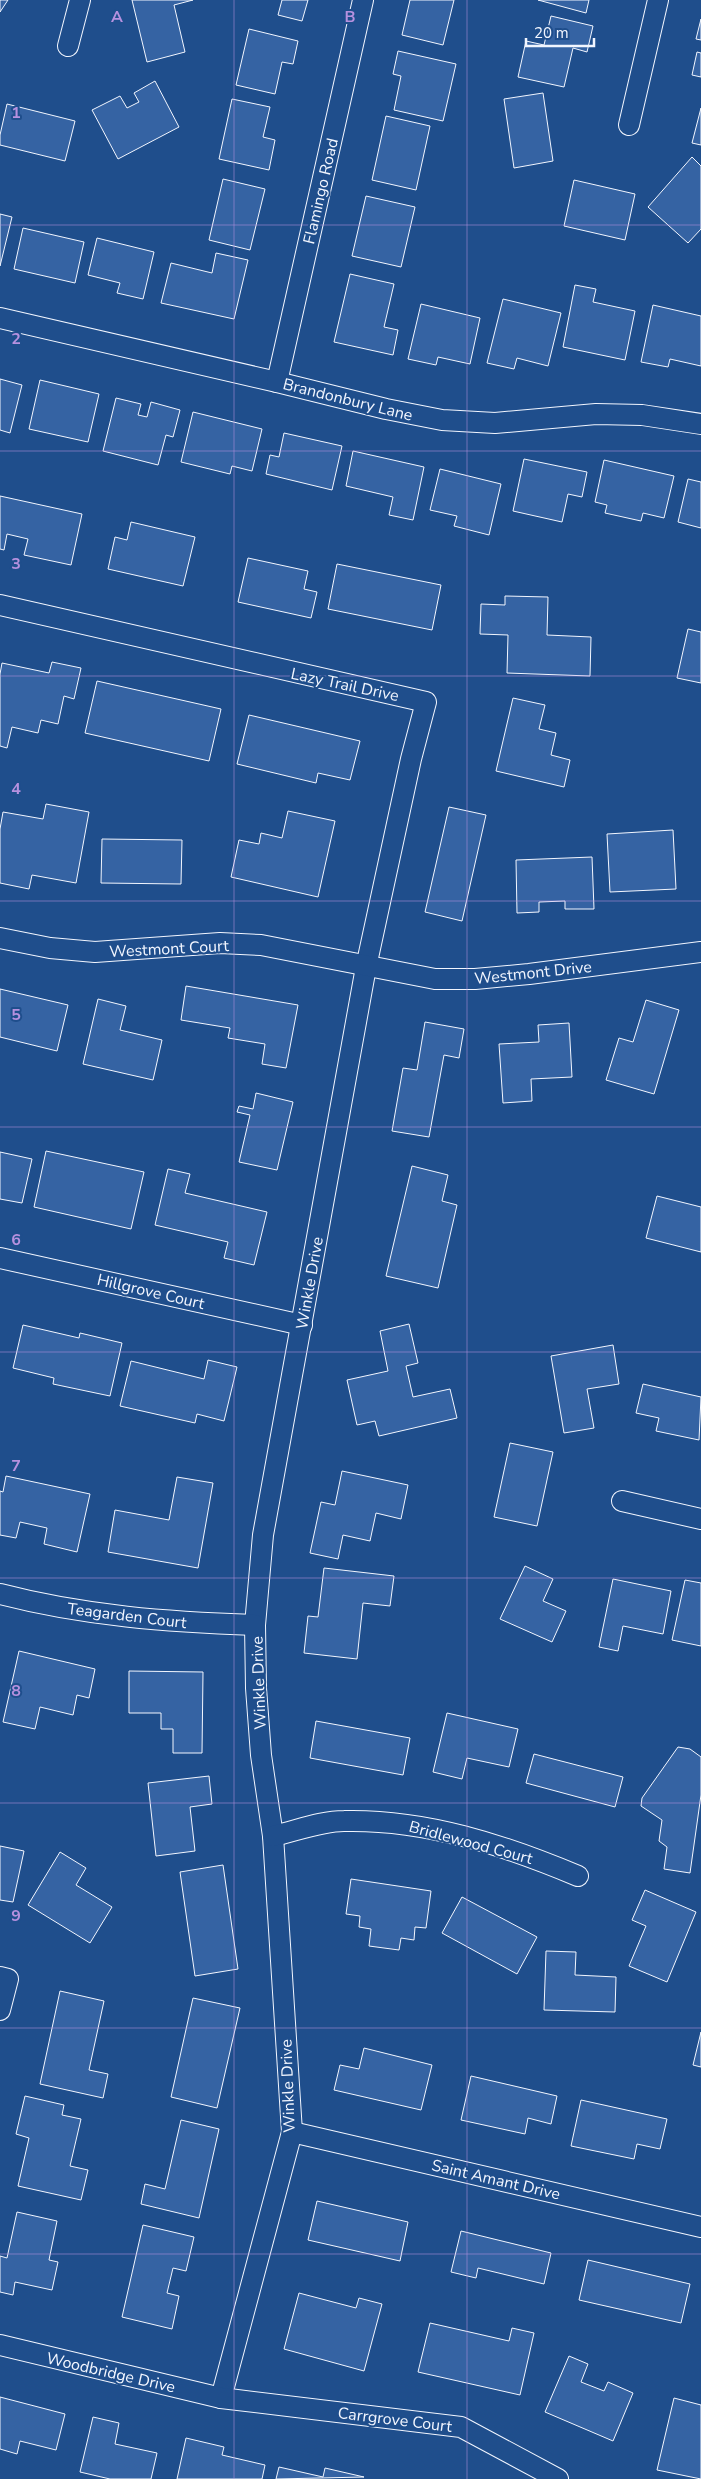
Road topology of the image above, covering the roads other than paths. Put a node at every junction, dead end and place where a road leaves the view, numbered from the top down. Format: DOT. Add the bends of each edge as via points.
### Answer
graph roads {
  1 [pos="80,0"];
  2 [pos="363,0"];
  3 [pos="658,0"];
  4 [pos="68,46"];
  5 [pos="629,125"];
  6 [pos="0,318"];
  7 [pos="277,382"];
  8 [pos="701,424"];
  9 [pos="0,605"];
  10 [pos="0,938"];
  11 [pos="701,952"];
  12 [pos="366,967"];
  13 [pos="0,1258"];
  14 [pos="302,1325"];
  15 [pos="622,1501"];
  16 [pos="701,1519"];
  17 [pos="0,1594"];
  18 [pos="255,1624"];
  19 [pos="273,1836"];
  20 [pos="578,1876"];
  21 [pos="0,1977"];
  22 [pos="0,2010"];
  23 [pos="292,2132"];
  24 [pos="701,2227"];
  25 [pos="0,2345"];
  26 [pos="221,2398"];
  27 [pos="558,2479"];
  1 -- 4 [label="street"];
  2 -- 7 [label="street, Flamingo Road"];
  3 -- 5 [label="street"];
  6 -- 7 [label="street, Brandonbury Lane"];
  7 -- 8 [label="street, Brandonbury Lane" via="442,420 495,424 596,414 633,414"];
  9 -- 12 [label="street, Lazy Trail Drive" via="426,702"];
  10 -- 12 [label="street, Westmont Court" via="50,948 95,952 220,942 261,945"];
  11 -- 12 [label="street, Westmont Drive" via="475,979 435,979"];
  12 -- 14 [label="street, Winkle Drive"];
  13 -- 14 [label="street, Hillgrove Court"];
  14 -- 18 [label="street, Winkle Drive" via="264,1526"];
  15 -- 16 [label="street"];
  17 -- 18 [label="street, Teagarden Court" via="76,1610 142,1619"];
  18 -- 19 [label="street, Winkle Drive" via="261,1755"];
  19 -- 20 [label="street, Bridlewood Court" via="343,1821 416,1825 521,1852"];
  19 -- 23 [label="street, Winkle Drive"];
  21 -- 22 [label="street" via="8,1979"];
  23 -- 24 [label="street, Saint Amant Drive"];
  23 -- 26 [label="street, Winkle Drive"];
  25 -- 26 [label="street, Woodbridge Drive"];
  26 -- 27 [label="street, Carrgrove Court" via="461,2427"];
}
